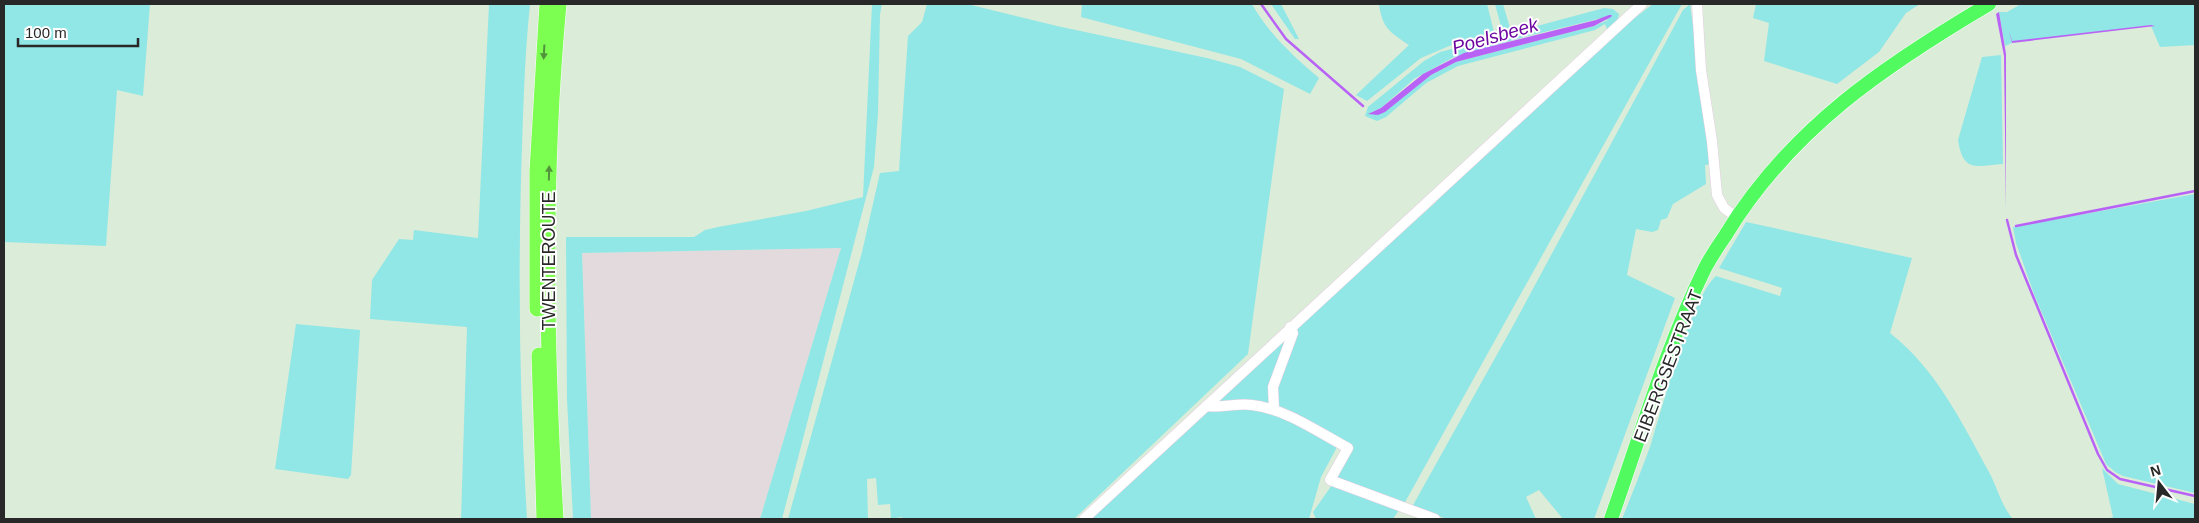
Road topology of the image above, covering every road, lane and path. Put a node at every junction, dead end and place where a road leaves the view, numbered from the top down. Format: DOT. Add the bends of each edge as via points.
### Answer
graph roads {
  1 [pos="548,4"];
  2 [pos="560,4"];
  3 [pos="1642,4"];
  4 [pos="1697,4"];
  5 [pos="1989,4"];
  6 [pos="1736,217"];
  7 [pos="1290,328"];
  8 [pos="1206,406"];
  9 [pos="1274,408"];
  10 [pos="544,519"];
  11 [pos="556,519"];
  12 [pos="1084,519"];
  13 [pos="1435,519"];
  14 [pos="1611,519"];
  1 -- 10 [label="highway, TWENTEROUTE, one-way" via="537,171 537,308"];
  11 -- 2 [label="highway, TWENTEROUTE, one-way" via="548,288 548,170"];
  3 -- 7 [label="street"];
  4 -- 6 [label="street" via="1701,70 1717,195 1724,208"];
  5 -- 6 [label="main road, EIBERGSESTRAAT" via="1907,54 1832,110 1777,163"];
  6 -- 14 [label="main road, EIBERGSESTRAAT" via="1706,267 1674,344"];
  7 -- 8 [label="street"];
  7 -- 9 [label="street" via="1293,333 1272,387"];
  8 -- 9 [label="street"];
  8 -- 12 [label="street"];
  9 -- 13 [label="street" via="1348,448 1330,480"];
}
